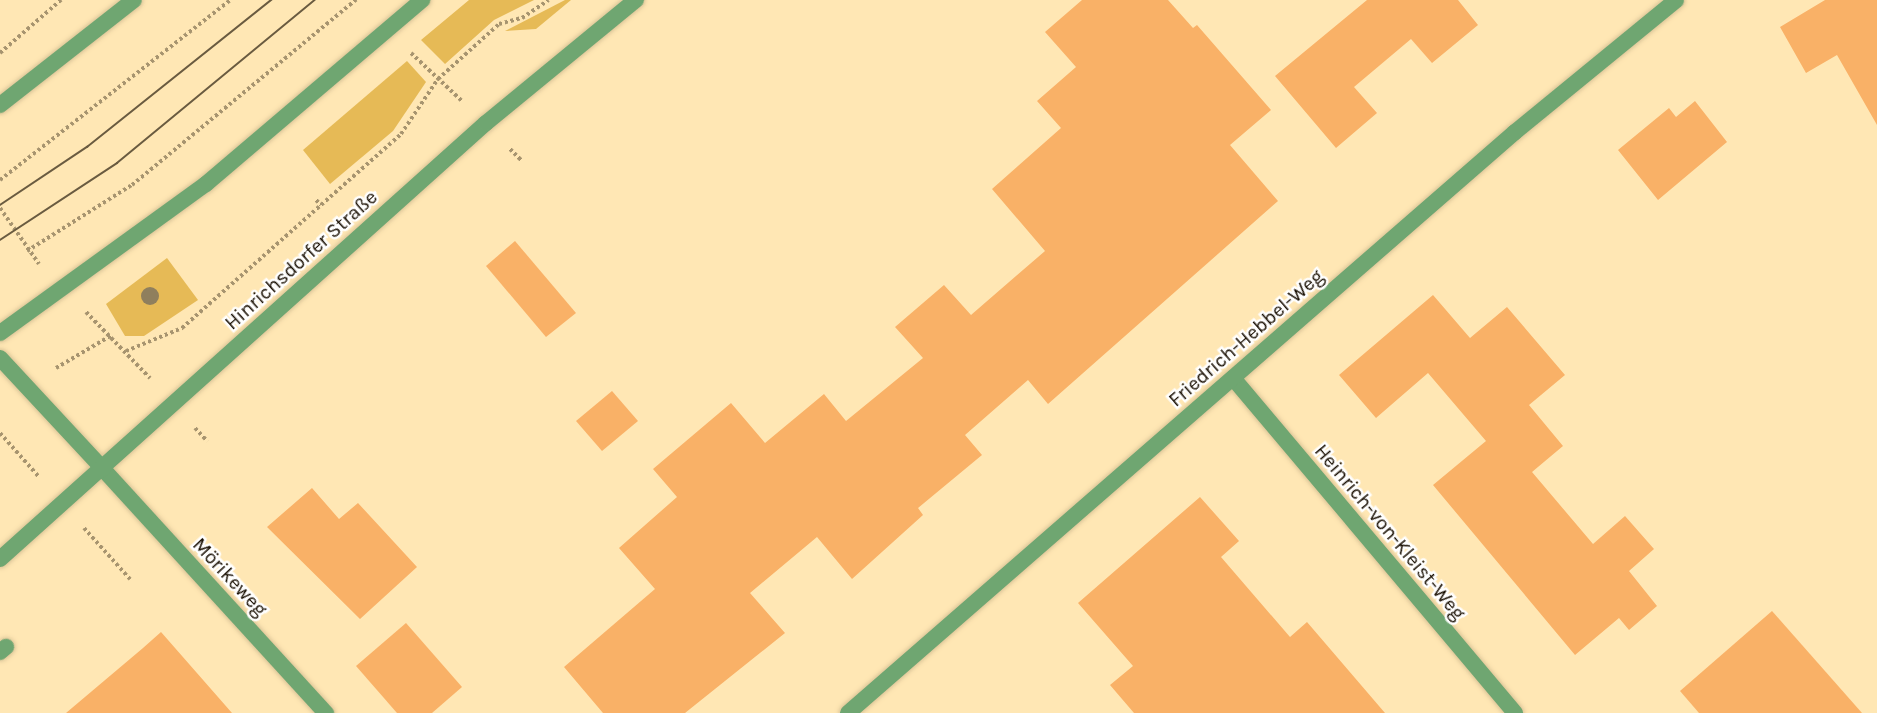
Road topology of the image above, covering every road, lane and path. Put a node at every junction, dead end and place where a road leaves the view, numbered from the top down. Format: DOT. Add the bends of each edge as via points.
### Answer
graph roads {
  1 [pos="61,0"];
  2 [pos="134,0"];
  3 [pos="230,0"];
  4 [pos="356,0"];
  5 [pos="422,0"];
  6 [pos="549,0"];
  7 [pos="636,0"];
  8 [pos="1676,0"];
  9 [pos="387,30"];
  10 [pos="0,53"];
  11 [pos="438,79"];
  12 [pos="0,105"];
  13 [pos="486,123"];
  14 [pos="522,161"];
  15 [pos="0,180"];
  16 [pos="316,200"];
  17 [pos="321,205"];
  18 [pos="27,251"];
  19 [pos="0,333"];
  20 [pos="126,351"];
  21 [pos="0,357"];
  22 [pos="1233,378"];
  23 [pos="103,469"];
  24 [pos="0,559"];
  25 [pos="326,713"];
  26 [pos="848,713"];
  27 [pos="1515,713"];
  1 -- 10 [label="path"];
  2 -- 12 [label="street"];
  3 -- 15 [label="path"];
  4 -- 18 [label="path" via="132,184"];
  5 -- 9 [label="street"];
  6 -- 11 [label="path" via="522,18 499,24"];
  7 -- 13 [label="street, Hinrichsdorfer Straße"];
  8 -- 22 [label="street, Friedrich-Hebbel-Weg" via="1515,132"];
  9 -- 11 [label="path"];
  9 -- 19 [label="street" via="206,184"];
  11 -- 13 [label="path"];
  11 -- 17 [label="path" via="401,134"];
  13 -- 14 [label="path"];
  13 -- 23 [label="street, Hinrichsdorfer Straße"];
  16 -- 17 [label="path"];
  17 -- 20 [label="path" via="182,328"];
  21 -- 23 [label="street, Mörikeweg"];
  22 -- 26 [label="street, Friedrich-Hebbel-Weg"];
  22 -- 27 [label="street, Heinrich-von-Kleist-Weg"];
  23 -- 24 [label="street, Hinrichsdorfer Straße"];
  23 -- 25 [label="street, Mörikeweg"];
}
